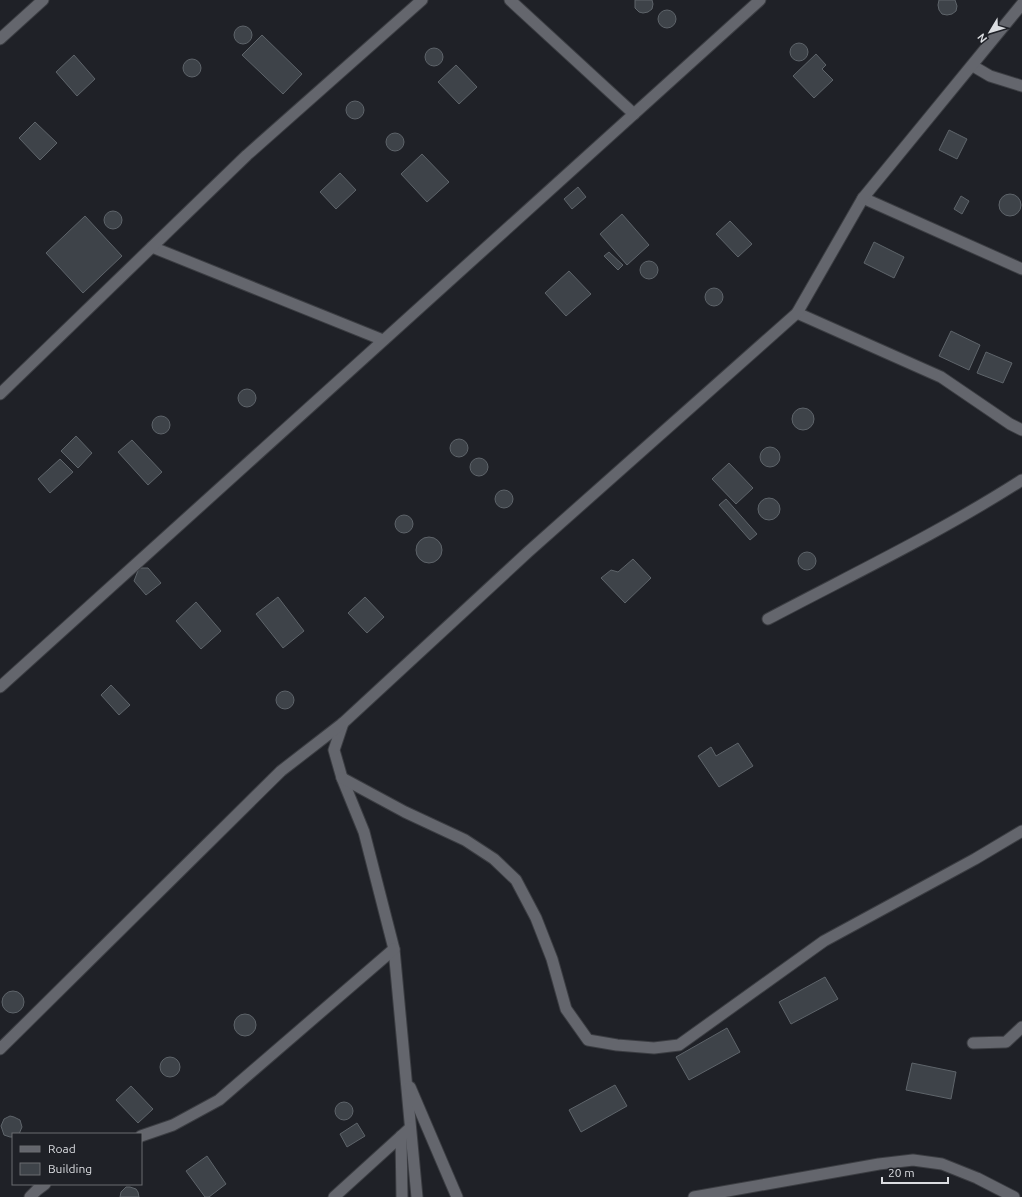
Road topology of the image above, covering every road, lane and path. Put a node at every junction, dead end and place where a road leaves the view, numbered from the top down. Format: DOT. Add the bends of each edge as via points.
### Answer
graph roads {
  1 [pos="43,0"];
  2 [pos="422,0"];
  3 [pos="510,0"];
  4 [pos="760,0"];
  5 [pos="1022,4"];
  6 [pos="0,39"];
  7 [pos="973,66"];
  8 [pos="1022,86"];
  9 [pos="634,114"];
  10 [pos="864,198"];
  11 [pos="152,247"];
  12 [pos="1022,269"];
  13 [pos="797,313"];
  14 [pos="383,340"];
  15 [pos="0,394"];
  16 [pos="1022,430"];
  17 [pos="1022,480"];
  18 [pos="768,619"];
  19 [pos="0,687"];
  20 [pos="343,723"];
  21 [pos="342,778"];
  22 [pos="1022,831"];
  23 [pos="394,949"];
  24 [pos="1022,1027"];
  25 [pos="973,1043"];
  26 [pos="0,1049"];
  27 [pos="406,1077"];
  28 [pos="410,1128"];
  29 [pos="142,1136"];
  30 [pos="401,1136"];
  31 [pos="44,1185"];
  32 [pos="30,1197"];
  33 [pos="334,1197"];
  34 [pos="402,1197"];
  35 [pos="417,1197"];
  36 [pos="457,1197"];
  37 [pos="694,1197"];
  38 [pos="1014,1197"];
  1 -- 6 [label="street"];
  2 -- 11 [label="street" via="247,155"];
  3 -- 9 [label="street"];
  4 -- 9 [label="street"];
  5 -- 7 [label="street"];
  7 -- 8 [label="street" via="990,76"];
  7 -- 10 [label="street"];
  9 -- 14 [label="street"];
  10 -- 12 [label="street"];
  10 -- 13 [label="street"];
  11 -- 14 [label="street"];
  11 -- 15 [label="street"];
  13 -- 16 [label="street" via="941,377"];
  13 -- 20 [label="street" via="528,552"];
  14 -- 19 [label="street"];
  17 -- 18 [label="street" via="990,501"];
  20 -- 21 [label="street" via="334,750"];
  20 -- 26 [label="street" via="281,771"];
  21 -- 22 [label="street" via="405,812 465,840 494,859 516,880 536,918 552,958 566,1009 588,1040 654,1048 679,1045 824,941"];
  21 -- 23 [label="street" via="364,832"];
  23 -- 27 [label="street"];
  23 -- 29 [label="street" via="219,1100 173,1125"];
  24 -- 25 [label="street" via="1006,1042"];
  27 -- 28 [label="street"];
  27 -- 36 [label="street"];
  28 -- 30 [label="street"];
  28 -- 35 [label="street"];
  30 -- 33 [label="street"];
  30 -- 34 [label="street"];
  31 -- 32 [label="street"];
  37 -- 38 [label="street" via="913,1160 942,1164"];
}
